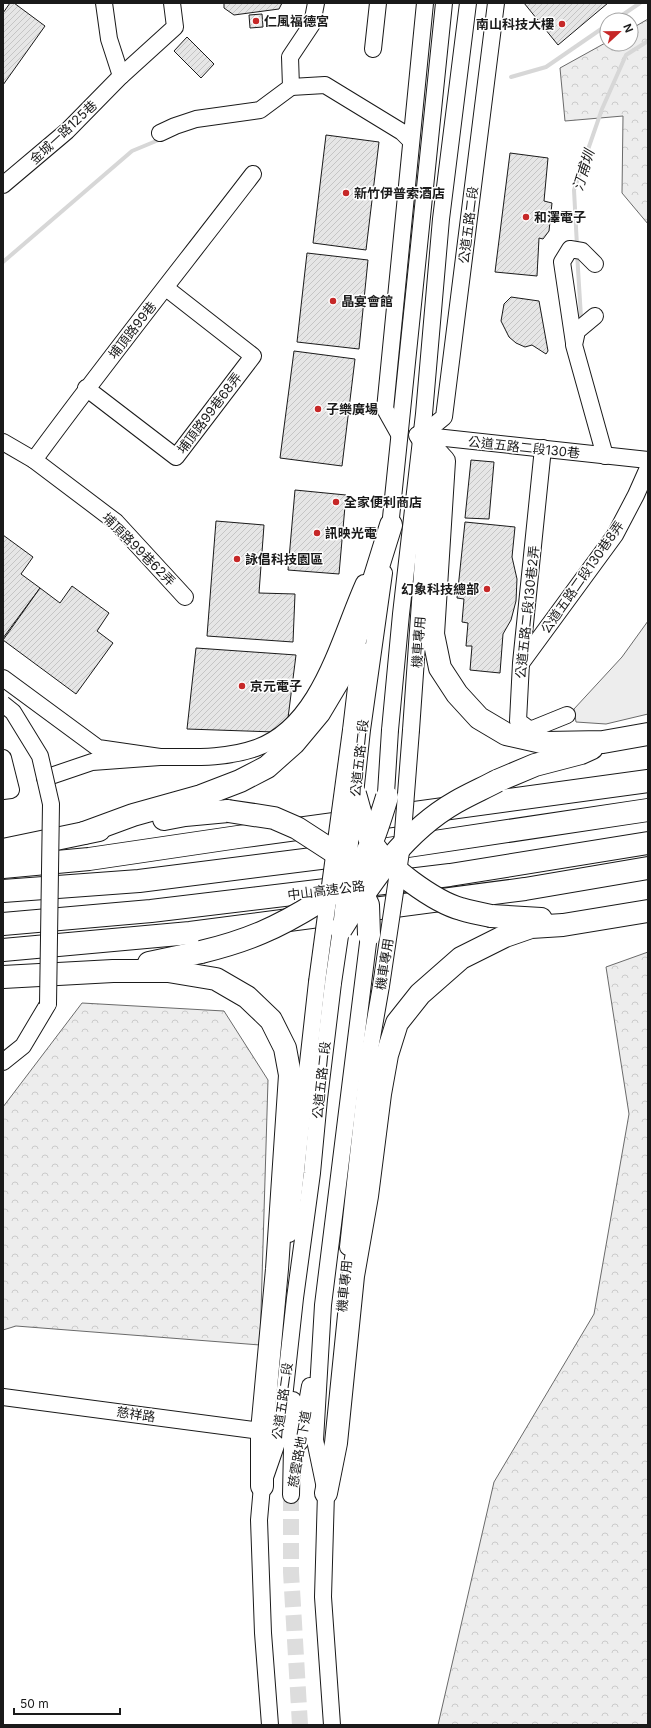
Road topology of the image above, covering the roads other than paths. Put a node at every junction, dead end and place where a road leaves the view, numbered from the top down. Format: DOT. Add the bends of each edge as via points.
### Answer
graph roads {
  1 [pos="104,3"];
  2 [pos="172,3"];
  3 [pos="316,3"];
  4 [pos="378,3"];
  5 [pos="425,3"];
  6 [pos="444,3"];
  7 [pos="468,3"];
  8 [pos="496,3"];
  9 [pos="373,49"];
  10 [pos="121,76"];
  11 [pos="291,87"];
  12 [pos="160,133"];
  13 [pos="411,141"];
  14 [pos="253,174"];
  15 [pos="3,185"];
  16 [pos="595,264"];
  17 [pos="166,288"];
  18 [pos="595,316"];
  19 [pos="574,345"];
  20 [pos="86,388"];
  21 [pos="399,434"];
  22 [pos="421,436"];
  23 [pos="3,442"];
  24 [pos="543,448"];
  25 [pos="605,456"];
  26 [pos="34,460"];
  27 [pos="648,460"];
  28 [pos="648,468"];
  29 [pos="391,525"];
  30 [pos="185,596"];
  31 [pos="521,663"];
  32 [pos="3,678"];
  33 [pos="3,704"];
  34 [pos="567,715"];
  35 [pos="356,730"];
  36 [pos="648,734"];
  37 [pos="603,742"];
  38 [pos="160,757"];
  39 [pos="3,758"];
  40 [pos="45,778"];
  41 [pos="648,781"];
  42 [pos="7,791"];
  43 [pos="355,794"];
  44 [pos="387,797"];
  45 [pos="648,810"];
  46 [pos="84,833"];
  47 [pos="648,843"];
  48 [pos="402,845"];
  49 [pos="3,850"];
  50 [pos="383,861"];
  51 [pos="3,867"];
  52 [pos="648,868"];
  53 [pos="346,877"];
  54 [pos="3,891"];
  55 [pos="646,912"];
  56 [pos="3,924"];
  57 [pos="341,929"];
  58 [pos="369,935"];
  59 [pos="3,950"];
  60 [pos="113,971"];
  61 [pos="3,977"];
  62 [pos="3,1062"];
  63 [pos="295,1298"];
  64 [pos="323,1305"];
  65 [pos="3,1396"];
  66 [pos="265,1432"];
  67 [pos="262,1486"];
  68 [pos="326,1493"];
  69 [pos="270,1725"];
  70 [pos="332,1725"];
  1 -- 10 [label="street" via="109,39"];
  2 -- 10 [label="street, 金城一路125巷" via="174,27"];
  3 -- 11 [label="street" via="312,24 290,57"];
  4 -- 9 [label="street"];
  5 -- 13 [label="street"];
  6 -- 21 [label="street"];
  7 -- 22 [label="street, 公道五路二段" via="441,219"];
  8 -- 22 [label="street, 公道五路二段" via="444,417"];
  10 -- 15 [label="street, 金城一路125巷" via="67,131"];
  11 -- 12 [label="street" via="260,110 196,119"];
  11 -- 13 [label="street" via="325,85 402,132"];
  13 -- 21 [label="street" via="385,409"];
  14 -- 17 [label="street, 埔頂路99巷"];
  16 -- 19 [label="street" via="576,250 562,262"];
  17 -- 20 [label="street, 埔頂路99巷"];
  17 -- 20 [label="street, 埔頂路99巷68弄" via="253,356 176,457"];
  18 -- 19 [label="street" via="577,331"];
  19 -- 25 [label="street"];
  20 -- 26 [label="street, 埔頂路99巷"];
  21 -- 22 [label="street, 公道五路二段130巷"];
  21 -- 29 [label="street"];
  22 -- 24 [label="street, 公道五路二段130巷"];
  22 -- 37 [label="highway" via="444,461 433,634 440,668 457,694 479,718 506,734 546,743"];
  22 -- 44 [label="street, 公道五路二段, bridge" via="390,730"];
  22 -- 48 [label="street, 機車專用, bridge" via="430,460"];
  23 -- 26 [label="street"];
  24 -- 25 [label="street, 公道五路二段130巷"];
  24 -- 31 [label="street, 公道五路二段130巷2弄"];
  25 -- 27 [label="street, 公道五路二段130巷"];
  26 -- 30 [label="street, 埔頂路99巷62弄" via="116,522"];
  28 -- 31 [label="street, 公道五路二段130巷8弄" via="614,535"];
  29 -- 35 [label="street" via="357,679"];
  29 -- 38 [label="street" via="350,614 326,678 300,718 276,739 257,748 207,757"];
  29 -- 46 [label="highway" via="347,666 319,713 294,743 266,767 240,781"];
  31 -- 34 [label="street, 公道五路二段130巷2弄" via="518,720 530,730"];
  32 -- 38 [label="street" via="98,748"];
  33 -- 40 [label="street, bridge" via="13,712 40,756"];
  35 -- 43 [label="street, 公道五路二段"];
  35 -- 53 [label="street, bridge"];
  36 -- 37 [label="highway"];
  37 -- 48 [label="highway, bridge" via="581,752 535,765 456,802 427,822"];
  38 -- 40 [label="street" via="92,762"];
  39 -- 42 [label="street"];
  40 -- 62 [label="street, bridge" via="51,804 48,1004 23,1046"];
  41 -- 51 [label="highway" via="89,860"];
  43 -- 50 [label="highway, bridge"];
  43 -- 53 [label="street, 公道五路二段, bridge"];
  44 -- 50 [label="highway, bridge" via="376,833"];
  45 -- 54 [label="highway" via="487,836 275,864 139,881"];
  46 -- 49 [label="highway"];
  46 -- 53 [label="highway, bridge" via="185,815 228,811 274,818 296,828"];
  47 -- 56 [label="highway, 中山高速公路" via="442,876 152,911"];
  48 -- 50 [label="highway, bridge"];
  50 -- 53 [label="highway, bridge"];
  50 -- 53 [label="highway, bridge"];
  50 -- 55 [label="highway, bridge" via="427,892 460,909 491,916 542,919"];
  50 -- 58 [label="street, bridge"];
  50 -- 68 [label="street, 機車專用, bridge" via="381,986 369,1055 328,1442"];
  52 -- 59 [label="highway" via="525,889 190,933"];
  53 -- 57 [label="highway, bridge"];
  53 -- 58 [label="highway, bridge" via="368,905"];
  53 -- 60 [label="highway, bridge" via="287,922 263,933 233,945"];
  53 -- 66 [label="street, bridge" via="316,982"];
  55 -- 68 [label="highway" via="562,925 531,927 505,936 462,958 420,994 397,1023 387,1055 380,1094 367,1196 353,1276 336,1443"];
  57 -- 63 [label="street, 公道五路二段, bridge"];
  58 -- 64 [label="street"];
  60 -- 61 [label="highway"];
  60 -- 66 [label="highway" via="168,971 216,979 248,997 271,1020 285,1048 290,1090"];
  63 -- 64 [label="street, 慈雲路地下道" via="291,1495"];
  63 -- 67 [label="street, 公道五路二段" via="280,1434"];
  64 -- 68 [label="street" via="315,1440"];
  65 -- 66 [label="street, 慈祥路"];
  66 -- 67 [label="highway"];
  67 -- 69 [label="street, 公道五路二段" via="259,1520 263,1633"];
  68 -- 70 [label="street" via="323,1597"];
}
